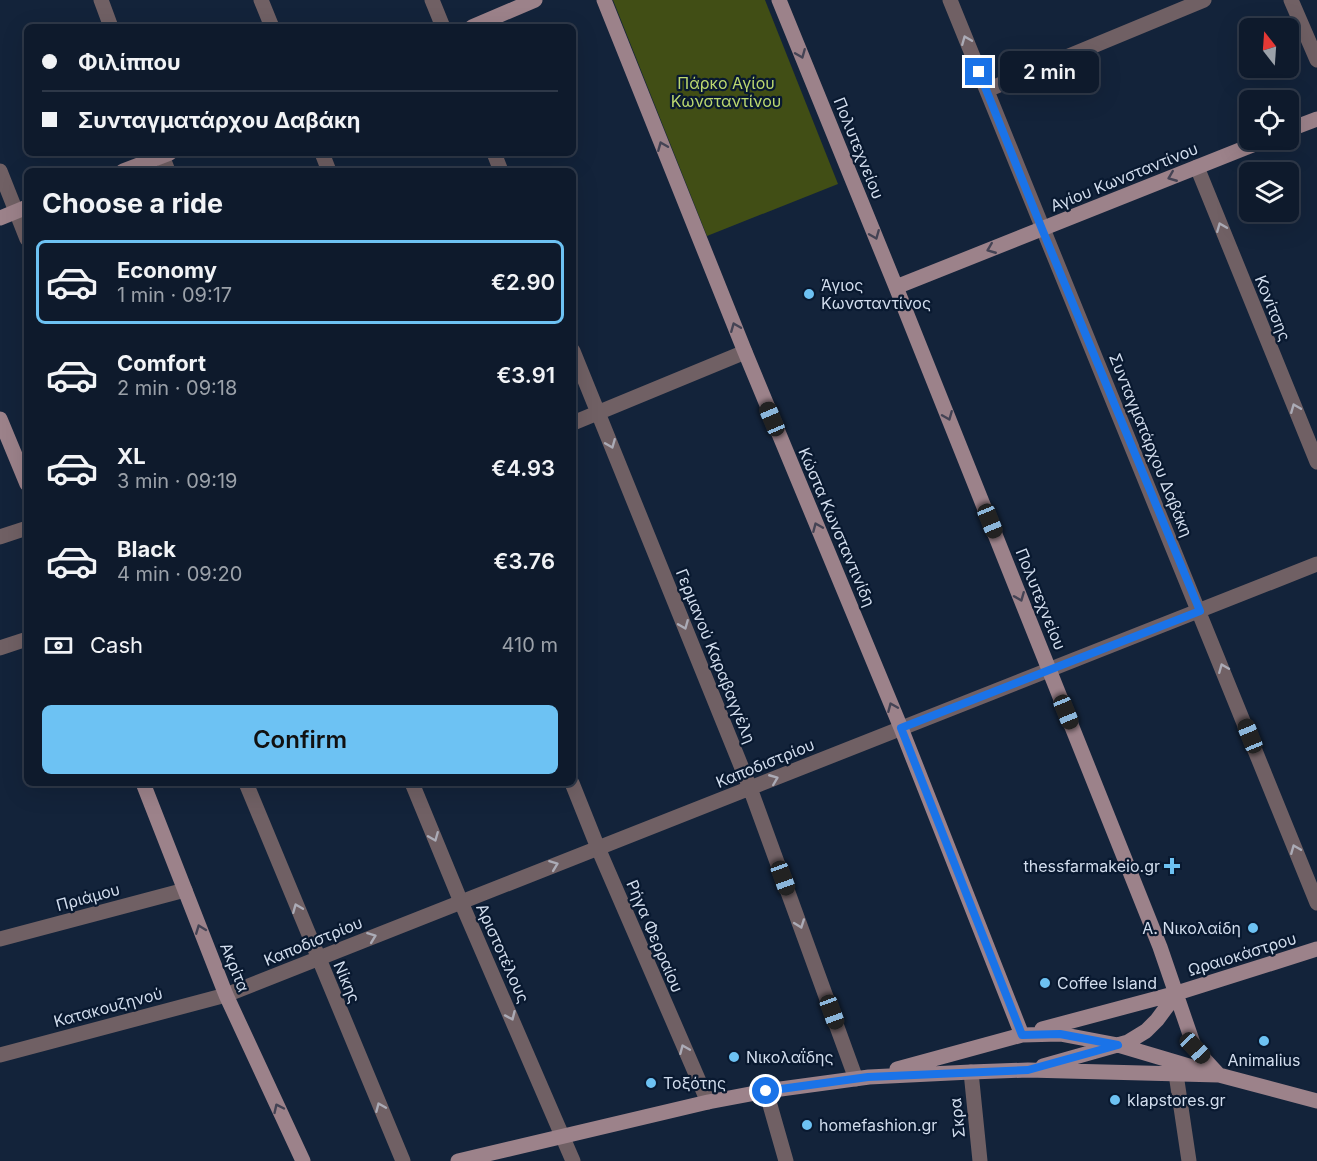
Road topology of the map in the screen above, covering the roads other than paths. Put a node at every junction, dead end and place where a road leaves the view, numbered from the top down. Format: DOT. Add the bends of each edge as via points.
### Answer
graph roads {
  1 [pos="101,0"];
  2 [pos="261,0"];
  3 [pos="432,0"];
  4 [pos="535,0"];
  5 [pos="604,0"];
  6 [pos="779,0"];
  7 [pos="950,0"];
  8 [pos="1204,0"];
  9 [pos="1291,0"];
  10 [pos="110,24"];
  11 [pos="271,24"];
  12 [pos="442,24"];
  13 [pos="479,24"];
  14 [pos="1317,60"];
  15 [pos="987,90"];
  16 [pos="1317,119"];
  17 [pos="1299,126"];
  18 [pos="1240,150"];
  19 [pos="159,156"];
  20 [pos="1197,167"];
  21 [pos="130,168"];
  22 [pos="0,171"];
  23 [pos="22,209"];
  24 [pos="0,218"];
  25 [pos="1042,229"];
  26 [pos="896,287"];
  27 [pos="745,352"];
  28 [pos="576,358"];
  29 [pos="598,413"];
  30 [pos="0,418"];
  31 [pos="576,422"];
  32 [pos="1317,462"];
  33 [pos="24,477"];
  34 [pos="24,529"];
  35 [pos="0,537"];
  36 [pos="1317,564"];
  37 [pos="1200,611"];
  38 [pos="24,640"];
  39 [pos="0,648"];
  40 [pos="1049,670"];
  41 [pos="901,728"];
  42 [pos="144,786"];
  43 [pos="247,786"];
  44 [pos="413,786"];
  45 [pos="573,786"];
  46 [pos="750,788"];
  47 [pos="598,848"];
  48 [pos="185,890"];
  49 [pos="461,902"];
  50 [pos="1317,903"];
  51 [pos="0,939"];
  52 [pos="1317,949"];
  53 [pos="318,958"];
  54 [pos="1177,993"];
  55 [pos="226,995"];
  56 [pos="1022,1035"];
  57 [pos="1118,1045"];
  58 [pos="0,1055"];
  59 [pos="1028,1070"];
  60 [pos="970,1072"];
  61 [pos="1176,1074"];
  62 [pos="1219,1075"];
  63 [pos="862,1078"];
  64 [pos="766,1091"];
  65 [pos="1317,1101"];
  66 [pos="708,1102"];
  67 [pos="563,1136"];
  68 [pos="303,1161"];
  69 [pos="403,1161"];
  70 [pos="458,1161"];
  71 [pos="573,1161"];
  72 [pos="786,1161"];
  73 [pos="980,1161"];
  74 [pos="1189,1161"];
  1 -- 10 [label="street"];
  2 -- 11 [label="street"];
  3 -- 12 [label="street"];
  4 -- 13 [label="street"];
  27 -- 5 [label="street, Κώστα Κωνσταντινίδη, one-way"];
  6 -- 26 [label="street, Πολυτεχνείου, one-way"];
  15 -- 7 [label="street, Συνταγματάρχου Δαβάκη, one-way"];
  8 -- 15 [label="street"];
  9 -- 14 [label="street"];
  15 -- 25 [label="street, Συνταγματάρχου Δαβάκη"];
  16 -- 17 [label="street"];
  18 -- 20 [label="street, Αγίου Κωνσταντίνου"];
  19 -- 21 [label="street"];
  20 -- 25 [label="street, Αγίου Κωνσταντίνου, one-way"];
  32 -- 20 [label="street, Κονίτσης, one-way"];
  22 -- 23 [label="street"];
  23 -- 24 [label="street"];
  25 -- 26 [label="street, Αγίου Κωνσταντίνου, one-way"];
  25 -- 37 [label="street, Συνταγματάρχου Δαβάκη"];
  26 -- 40 [label="street, Πολυτεχνείου, one-way"];
  27 -- 29 [label="street"];
  41 -- 27 [label="street, Κώστα Κωνσταντινίδη, one-way"];
  28 -- 29 [label="street, Γερμανού Καραβαγγέλη"];
  29 -- 31 [label="street"];
  29 -- 46 [label="street, Γερμανού Καραβαγγέλη, one-way"];
  30 -- 33 [label="street"];
  34 -- 35 [label="street"];
  36 -- 37 [label="street, Καποδιστρίου"];
  37 -- 40 [label="street, Καποδιστρίου"];
  50 -- 37 [label="street, Συνταγματάρχου Δαβάκη, one-way"];
  38 -- 39 [label="street"];
  40 -- 41 [label="street, Καποδιστρίου"];
  40 -- 54 [label="street, Πολυτεχνείου"];
  46 -- 41 [label="street, Καποδιστρίου, one-way"];
  41 -- 56 [label="street, Κώστα Κωνσταντινίδη"];
  42 -- 48 [label="street, Ακρίτα"];
  53 -- 43 [label="street, Νίκης, one-way"];
  44 -- 49 [label="street, Αριστοτέλους, one-way"];
  45 -- 47 [label="street, Ρήγα Φερραίου"];
  46 -- 47 [label="street, Καποδιστρίου"];
  46 -- 63 [label="street, Γερμανού Καραβαγγέλη, one-way"];
  49 -- 47 [label="street, Καποδιστρίου, one-way"];
  66 -- 47 [label="street, Ρήγα Φερραίου, one-way"];
  48 -- 51 [label="street, Πριάμου"];
  55 -- 48 [label="street, Ακρίτα, one-way"];
  53 -- 49 [label="street, Καποδιστρίου, one-way"];
  49 -- 67 [label="street, Αριστοτέλους, one-way"];
  52 -- 54 [label="street, Ωραιοκάστρου"];
  53 -- 55 [label="street, Καποδιστρίου"];
  69 -- 53 [label="street, Νίκης, one-way"];
  54 -- 56 [label="street, Ωραιοκάστρου"];
  54 -- 57 [label="street, Ωραιοκάστρου" via="1146,1031"];
  54 -- 62 [label="street, Πολυτεχνείου" via="1195,1048"];
  55 -- 58 [label="street, Κατακουζηνού"];
  68 -- 55 [label="street, Ακρίτα, one-way"];
  56 -- 57 [label="street" via="1060,1034"];
  56 -- 63 [label="street"];
  57 -- 59 [label="street, Ωραιοκάστρου"];
  57 -- 62 [label="street"];
  59 -- 60 [label="street"];
  59 -- 61 [label="street"];
  60 -- 63 [label="street"];
  60 -- 73 [label="street, Σκρα"];
  61 -- 62 [label="street"];
  61 -- 74 [label="street"];
  62 -- 65 [label="street"];
  63 -- 64 [label="street"];
  64 -- 66 [label="street"];
  64 -- 72 [label="street"];
  66 -- 67 [label="street"];
  67 -- 70 [label="street"];
  67 -- 71 [label="street, Αριστοτέλους"];
}
